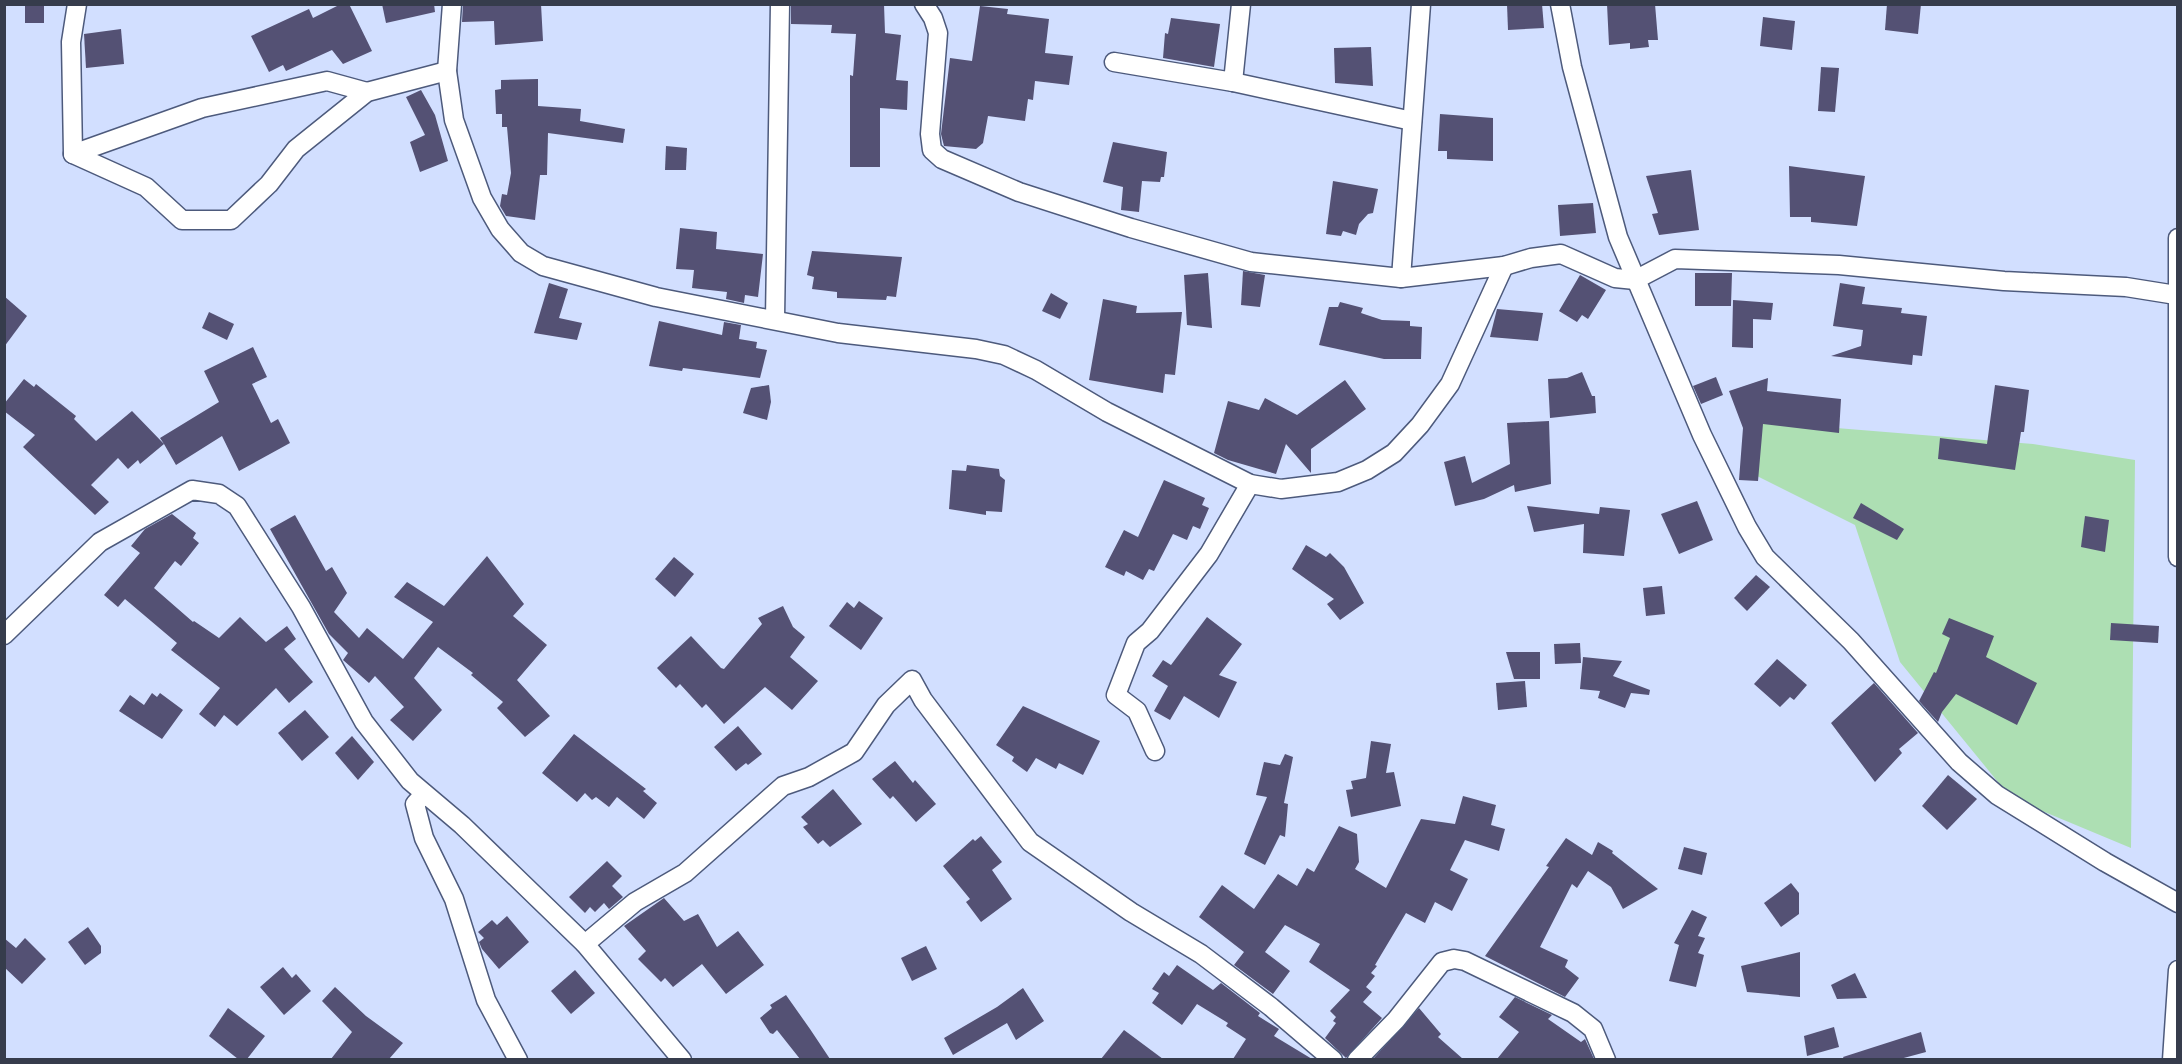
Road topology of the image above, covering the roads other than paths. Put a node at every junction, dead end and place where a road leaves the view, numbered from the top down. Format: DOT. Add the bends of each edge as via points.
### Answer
graph roads {
  1 [pos="77,4"];
  2 [pos="452,4"];
  3 [pos="780,4"];
  4 [pos="924,4"];
  5 [pos="1241,4"];
  6 [pos="1421,4"];
  7 [pos="1560,4"];
  8 [pos="1114,62"];
  9 [pos="447,71"];
  10 [pos="1233,82"];
  11 [pos="367,92"];
  12 [pos="1412,121"];
  13 [pos="74,154"];
  14 [pos="2178,238"];
  15 [pos="1504,266"];
  16 [pos="1401,278"];
  17 [pos="1635,280"];
  18 [pos="2176,295"];
  19 [pos="775,319"];
  20 [pos="1250,484"];
  21 [pos="2178,558"];
  22 [pos="4,635"];
  23 [pos="1155,751"];
  24 [pos="424,794"];
  25 [pos="2178,903"];
  26 [pos="585,944"];
  27 [pos="2178,970"];
  28 [pos="518,1059"];
  29 [pos="682,1059"];
  30 [pos="1333,1059"];
  31 [pos="1357,1059"];
  32 [pos="1606,1059"];
  33 [pos="2172,1059"];
  1 -- 13 [label="street" via="71,42"];
  2 -- 9 [label="street"];
  3 -- 19 [label="street"];
  4 -- 16 [label="street" via="938,33 930,134 932,150 942,159 1030,195 1251,262"];
  5 -- 10 [label="street"];
  6 -- 12 [label="street"];
  7 -- 17 [label="street" via="1595,159"];
  8 -- 10 [label="street"];
  9 -- 11 [label="street"];
  9 -- 19 [label="street" via="454,120 482,198 500,229 521,253 543,266 656,297"];
  10 -- 12 [label="street"];
  11 -- 13 [label="street" via="327,81 202,108"];
  11 -- 13 [label="street" via="296,149 269,184 231,220 182,220 146,187"];
  12 -- 16 [label="street"];
  14 -- 18 [label="street"];
  15 -- 16 [label="street"];
  15 -- 17 [label="street" via="1561,254 1615,278"];
  15 -- 20 [label="street" via="1450,384 1394,453 1338,482 1281,489"];
  17 -- 18 [label="street" via="1675,259 1839,265 2004,281 2126,287"];
  17 -- 25 [label="street" via="1702,435 1746,527 1765,557 1851,641 1959,762 1997,795"];
  18 -- 21 [label="street"];
  19 -- 20 [label="street" via="838,333 1004,355"];
  20 -- 23 [label="street" via="1209,554 1150,631 1136,643 1116,695 1137,711"];
  22 -- 24 [label="street" via="100,542 192,490 219,495 237,506 301,607 364,722 410,782"];
  24 -- 26 [label="street" via="462,825"];
  24 -- 28 [label="street" via="415,810 424,838 454,899 486,1000"];
  26 -- 29 [label="street"];
  26 -- 30 [label="street" via="635,902 685,873 783,786 809,777 854,752 886,705 912,680 1030,842 1044,855 1201,954"];
  27 -- 33 [label="street"];
  31 -- 32 [label="street" via="1396,1020 1442,962 1454,959 1573,1013 1593,1029"];
}
